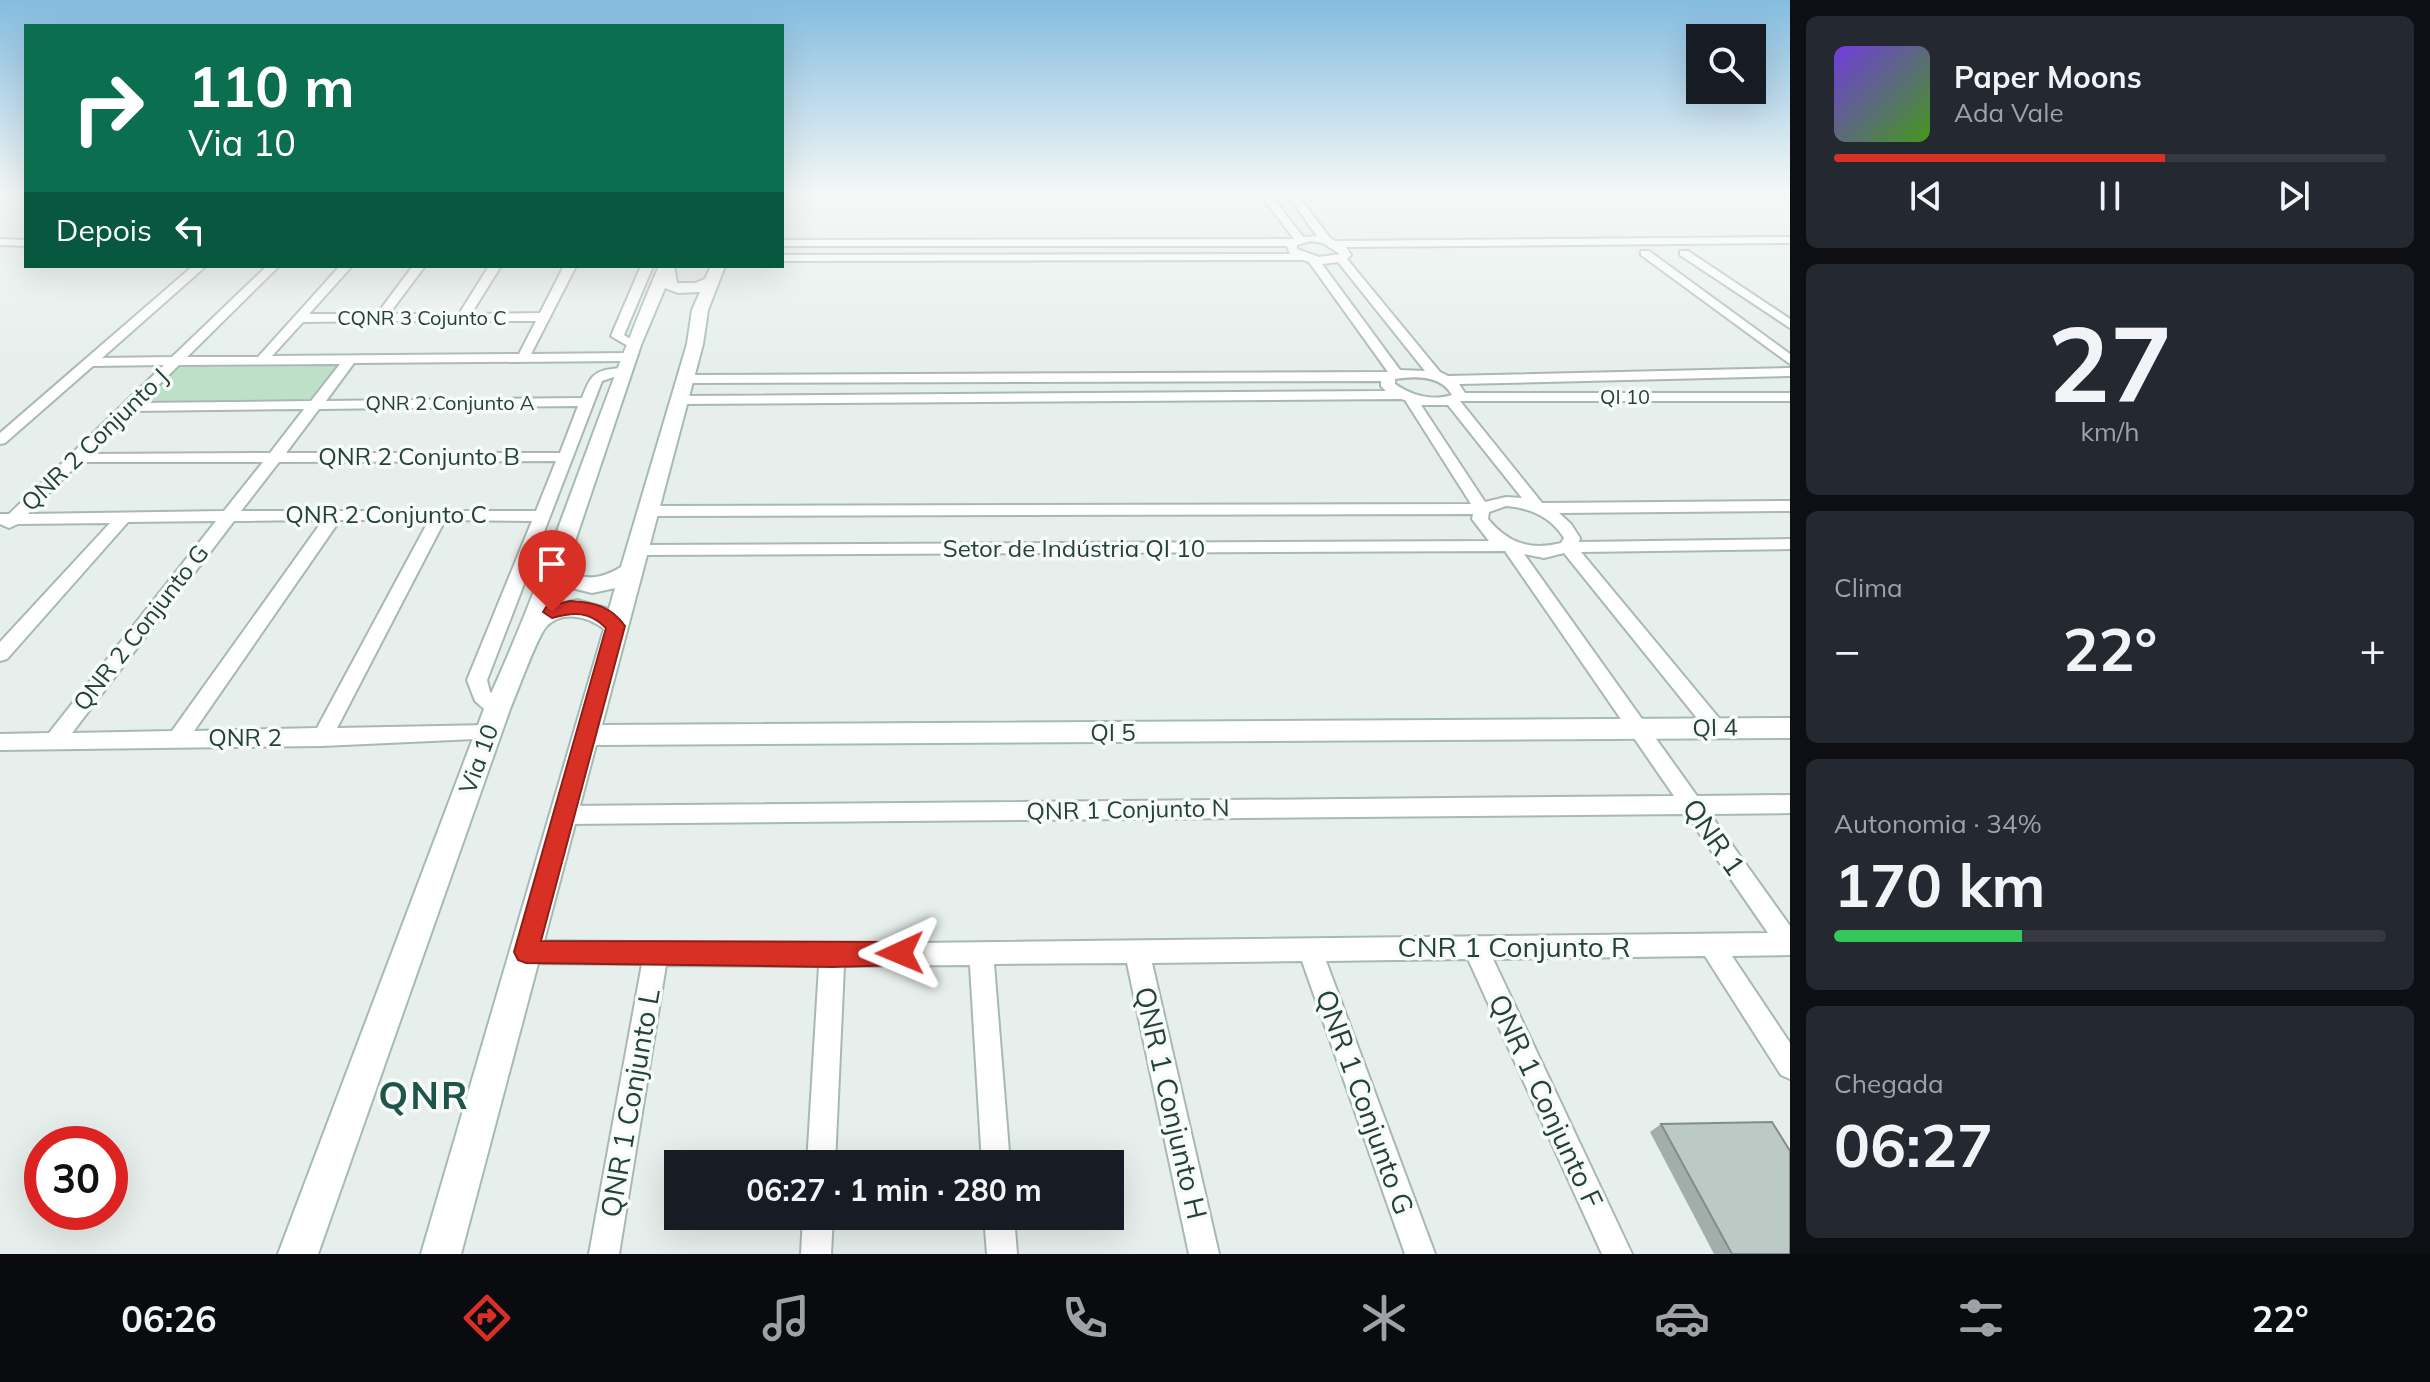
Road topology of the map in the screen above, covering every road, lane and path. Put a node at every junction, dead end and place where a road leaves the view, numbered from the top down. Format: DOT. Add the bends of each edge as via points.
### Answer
graph roads {
  1 [pos="1297,253"];
  2 [pos="1339,253"];
  3 [pos="1645,253"];
  4 [pos="1684,253"];
  5 [pos="1735,253"];
  6 [pos="1343,257"];
  7 [pos="784,258"];
  8 [pos="1307,258"];
  9 [pos="198,268"];
  10 [pos="271,268"];
  11 [pos="344,268"];
  12 [pos="418,268"];
  13 [pos="494,268"];
  14 [pos="569,268"];
  15 [pos="646,268"];
  16 [pos="665,268"];
  17 [pos="666,268"];
  18 [pos="716,272"];
  19 [pos="700,310"];
  20 [pos="647,315"];
  21 [pos="544,317"];
  22 [pos="299,318"];
  23 [pos="380,318"];
  24 [pos="462,318"];
  25 [pos="1790,324"];
  26 [pos="523,358"];
  27 [pos="629,358"];
  28 [pos="177,360"];
  29 [pos="262,360"];
  30 [pos="350,360"];
  31 [pos="1790,360"];
  32 [pos="90,362"];
  33 [pos="1790,372"];
  34 [pos="1392,375"];
  35 [pos="1441,378"];
  36 [pos="685,379"];
  37 [pos="1405,397"];
  38 [pos="1790,397"];
  39 [pos="1456,399"];
  40 [pos="679,400"];
  41 [pos="585,402"];
  42 [pos="315,404"];
  43 [pos="130,407"];
  44 [pos="0,440"];
  45 [pos="275,457"];
  46 [pos="563,457"];
  47 [pos="76,458"];
  48 [pos="1790,506"];
  49 [pos="1538,508"];
  50 [pos="1482,509"];
  51 [pos="649,511"];
  52 [pos="440,514"];
  53 [pos="229,515"];
  54 [pos="335,515"];
  55 [pos="542,516"];
  56 [pos="124,517"];
  57 [pos="6,519"];
  58 [pos="0,532"];
  59 [pos="1790,544"];
  60 [pos="1510,546"];
  61 [pos="1568,547"];
  62 [pos="634,561"];
  63 [pos="555,570"];
  64 [pos="536,622"];
  65 [pos="616,626"];
  66 [pos="0,654"];
  67 [pos="494,721"];
  68 [pos="1716,728"];
  69 [pos="1790,728"];
  70 [pos="1640,729"];
  71 [pos="586,735"];
  72 [pos="178,738"];
  73 [pos="322,738"];
  74 [pos="0,742"];
  75 [pos="54,742"];
  76 [pos="1790,804"];
  77 [pos="1691,805"];
  78 [pos="564,815"];
  79 [pos="1711,944"];
  80 [pos="1790,944"];
  81 [pos="1659,946"];
  82 [pos="1475,947"];
  83 [pos="1310,949"];
  84 [pos="656,951"];
  85 [pos="526,952"];
  86 [pos="1137,952"];
  87 [pos="981,954"];
  88 [pos="832,955"];
  89 [pos="1790,1066"];
  90 [pos="822,1150"];
  91 [pos="995,1150"];
  92 [pos="817,1230"];
  93 [pos="1000,1230"];
  94 [pos="298,1254"];
  95 [pos="441,1254"];
  96 [pos="604,1254"];
  97 [pos="816,1254"];
  98 [pos="1002,1254"];
  99 [pos="1204,1254"];
  100 [pos="1420,1254"];
  101 [pos="1617,1254"];
  1 -- 8 [label="street, QNR 1"];
  2 -- 6 [label="street"];
  3 -- 4 [label="street"];
  3 -- 6 [label="street"];
  3 -- 31 [label="street"];
  4 -- 5 [label="street"];
  4 -- 25 [label="street"];
  6 -- 8 [label="street"];
  6 -- 35 [label="street"];
  7 -- 8 [label="street"];
  8 -- 34 [label="street, QNR 1"];
  9 -- 32 [label="street"];
  10 -- 28 [label="street, QNR 2 Conjunto J"];
  11 -- 22 [label="street"];
  12 -- 23 [label="street"];
  13 -- 24 [label="street"];
  14 -- 21 [label="street"];
  15 -- 27 [label="street" via="617,336"];
  16 -- 20 [label="main road, Via 10"];
  17 -- 18 [label="main road" via="672,287 706,286"];
  18 -- 19 [label="main road"];
  19 -- 20 [label="main road" via="696,301 679,297"];
  19 -- 36 [label="main road"];
  20 -- 27 [label="main road, Via 10"];
  21 -- 24 [label="street, CQNR 3 Cojunto C"];
  21 -- 26 [label="street"];
  22 -- 23 [label="street, CQNR 3 Cojunto C"];
  22 -- 29 [label="street"];
  23 -- 24 [label="street, CQNR 3 Cojunto C"];
  26 -- 27 [label="street"];
  26 -- 30 [label="street"];
  27 -- 41 [label="street" via="599,376"];
  27 -- 63 [label="main road, Via 10"];
  28 -- 29 [label="street"];
  28 -- 32 [label="street"];
  28 -- 43 [label="street, QNR 2 Conjunto J"];
  29 -- 30 [label="street"];
  30 -- 42 [label="street"];
  32 -- 44 [label="street"];
  33 -- 35 [label="street"];
  34 -- 35 [label="street"];
  34 -- 36 [label="street"];
  34 -- 37 [label="street, QNR 1" via="1388,386"];
  35 -- 39 [label="street" via="1457,389"];
  36 -- 40 [label="main road"];
  37 -- 39 [label="street, QI 10"];
  37 -- 40 [label="street"];
  37 -- 50 [label="street, QNR 1"];
  38 -- 39 [label="street, QI 10"];
  39 -- 49 [label="street"];
  40 -- 51 [label="main road"];
  41 -- 42 [label="street, QNR 2 Conjunto A"];
  41 -- 46 [label="street"];
  42 -- 43 [label="street"];
  42 -- 45 [label="street"];
  43 -- 47 [label="street, QNR 2 Conjunto J"];
  45 -- 46 [label="street, QNR 2 Conjunto B"];
  45 -- 47 [label="street, QNR 2 Conjunto J"];
  45 -- 53 [label="street"];
  46 -- 55 [label="street"];
  47 -- 57 [label="street, QNR 2 Conjunto J"];
  48 -- 49 [label="street, Setor de Indústria QI 10"];
  49 -- 50 [label="street, Setor de Indústria QI 10" via="1505,502"];
  49 -- 61 [label="street" via="1567,527 1572,538"];
  50 -- 51 [label="street, Setor de Indústria QI 10"];
  50 -- 60 [label="street, QNR 1" via="1484,528"];
  51 -- 62 [label="main road"];
  52 -- 54 [label="street, QNR 2 Conjunto C"];
  52 -- 55 [label="street, QNR 2 Conjunto C"];
  52 -- 73 [label="street"];
  53 -- 54 [label="street, QNR 2 Conjunto C"];
  53 -- 56 [label="street"];
  53 -- 75 [label="street, QNR 2 Conjunto G"];
  54 -- 72 [label="street"];
  55 -- 67 [label="street" via="477,680"];
  56 -- 57 [label="street"];
  56 -- 66 [label="street"];
  57 -- 58 [label="street, QNR 2 Conjunto J"];
  59 -- 61 [label="street, Setor de Indústria QI 10"];
  60 -- 61 [label="street, Setor de Indústria QI 10" via="1544,553"];
  60 -- 62 [label="street, Setor de Indústria QI 10"];
  60 -- 70 [label="street, QNR 1"];
  61 -- 68 [label="street"];
  62 -- 63 [label="main road" via="616,581 589,586"];
  62 -- 65 [label="main road"];
  63 -- 64 [label="main road, Via 10"];
  64 -- 65 [label="main road" via="570,607 589,608"];
  64 -- 67 [label="main road, Via 10"];
  65 -- 71 [label="main road"];
  67 -- 73 [label="street, QNR 2"];
  67 -- 94 [label="main road, Via 10"];
  68 -- 69 [label="main road, QI 4"];
  68 -- 70 [label="main road, QI 4"];
  70 -- 71 [label="main road, QI 5"];
  70 -- 77 [label="street, QNR 1"];
  71 -- 78 [label="main road"];
  72 -- 73 [label="street, QNR 2"];
  72 -- 75 [label="street, QNR 2"];
  74 -- 75 [label="street, QNR 2"];
  76 -- 77 [label="street, QNR 1 Conjunto N"];
  77 -- 78 [label="street, QNR 1 Conjunto N"];
  77 -- 80 [label="street, QNR 1"];
  78 -- 85 [label="main road"];
  79 -- 80 [label="street, QNR 1"];
  79 -- 81 [label="street, QNR 1"];
  79 -- 89 [label="street"];
  81 -- 82 [label="street, CNR 1 Conjunto R"];
  82 -- 83 [label="street, CNR 1 Conjunto R"];
  82 -- 101 [label="street, QNR 1 Conjunto F"];
  83 -- 86 [label="street, CNR 1 Conjunto R"];
  83 -- 100 [label="street, QNR 1 Conjunto G"];
  84 -- 85 [label="street, CNR 1 Conjunto R"];
  84 -- 88 [label="street, CNR 1 Conjunto R"];
  84 -- 96 [label="street, QNR 1 Conjunto L"];
  85 -- 95 [label="main road"];
  86 -- 87 [label="street, CNR 1 Conjunto R"];
  86 -- 99 [label="street, QNR 1 Conjunto H"];
  87 -- 88 [label="street, CNR 1 Conjunto R"];
  87 -- 91 [label="street"];
  88 -- 90 [label="street"];
  92 -- 97 [label="street"];
  93 -- 98 [label="street"];
}
